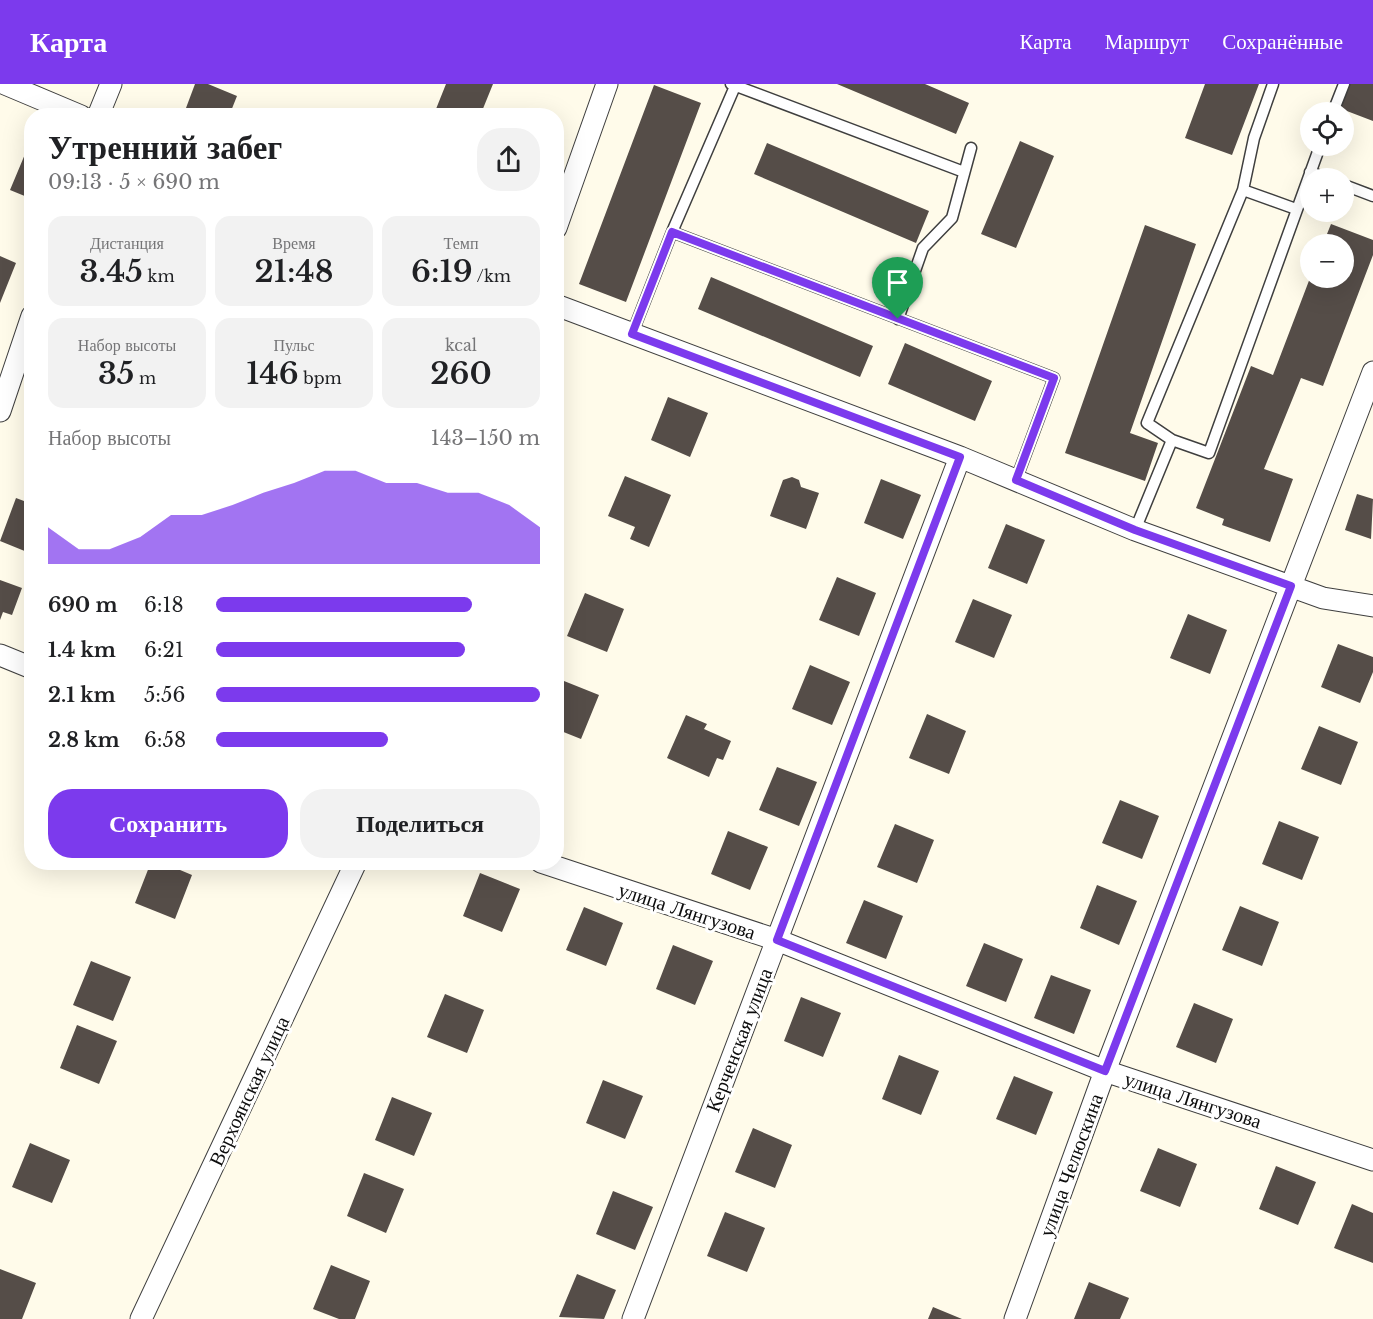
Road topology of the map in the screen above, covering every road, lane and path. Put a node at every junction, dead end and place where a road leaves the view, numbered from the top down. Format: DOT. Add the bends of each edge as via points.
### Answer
graph roads {
  1 [pos="5,84"];
  2 [pos="111,84"];
  3 [pos="607,84"];
  4 [pos="734,84"];
  5 [pos="1273,84"];
  6 [pos="1344,84"];
  7 [pos="1337,102"];
  8 [pos="62,108"];
  9 [pos="101,108"];
  10 [pos="971,148"];
  11 [pos="964,172"];
  12 [pos="1354,189"];
  13 [pos="1243,190"];
  14 [pos="1373,196"];
  15 [pos="1300,198"];
  16 [pos="564,205"];
  17 [pos="1296,209"];
  18 [pos="672,232"];
  19 [pos="564,308"];
  20 [pos="898,319"];
  21 [pos="632,334"];
  22 [pos="24,340"];
  23 [pos="1373,372"];
  24 [pos="0,411"];
  25 [pos="1172,440"];
  26 [pos="960,457"];
  27 [pos="1016,480"];
  28 [pos="1135,530"];
  29 [pos="1291,586"];
  30 [pos="1373,606"];
  31 [pos="0,655"];
  32 [pos="24,665"];
  33 [pos="352,870"];
  34 [pos="564,870"];
  35 [pos="777,940"];
  36 [pos="1105,1071"];
  37 [pos="1373,1160"];
  38 [pos="141,1319"];
  39 [pos="633,1319"];
  40 [pos="1015,1319"];
  1 -- 8 [label="street"];
  2 -- 9 [label="street"];
  3 -- 16 [label="street"];
  4 -- 11 [label="lane"];
  4 -- 18 [label="lane"];
  5 -- 13 [label="lane" via="1254,138"];
  6 -- 7 [label="lane"];
  10 -- 11 [label="lane"];
  11 -- 20 [label="lane" via="952,218 923,248"];
  12 -- 14 [label="lane"];
  13 -- 17 [label="lane"];
  13 -- 25 [label="lane" via="1147,423"];
  15 -- 17 [label="lane"];
  17 -- 25 [label="lane" via="1209,453"];
  18 -- 20 [label="lane"];
  18 -- 21 [label="lane"];
  19 -- 21 [label="street"];
  20 -- 27 [label="lane" via="1054,378"];
  21 -- 26 [label="street"];
  22 -- 24 [label="street"];
  23 -- 29 [label="street, улица Челюскина"];
  25 -- 28 [label="lane"];
  26 -- 27 [label="street"];
  26 -- 35 [label="street, Керченская улица"];
  27 -- 28 [label="street"];
  28 -- 29 [label="street"];
  29 -- 30 [label="street" via="1323,598"];
  29 -- 36 [label="street, улица Челюскина"];
  31 -- 32 [label="street"];
  33 -- 38 [label="street, Верхоянская улица"];
  34 -- 35 [label="street, улица Лянгузова"];
  35 -- 36 [label="street, улица Лянгузова"];
  35 -- 39 [label="street, Керченская улица"];
  36 -- 37 [label="street, улица Лянгузова"];
  36 -- 40 [label="street, улица Челюскина"];
}
